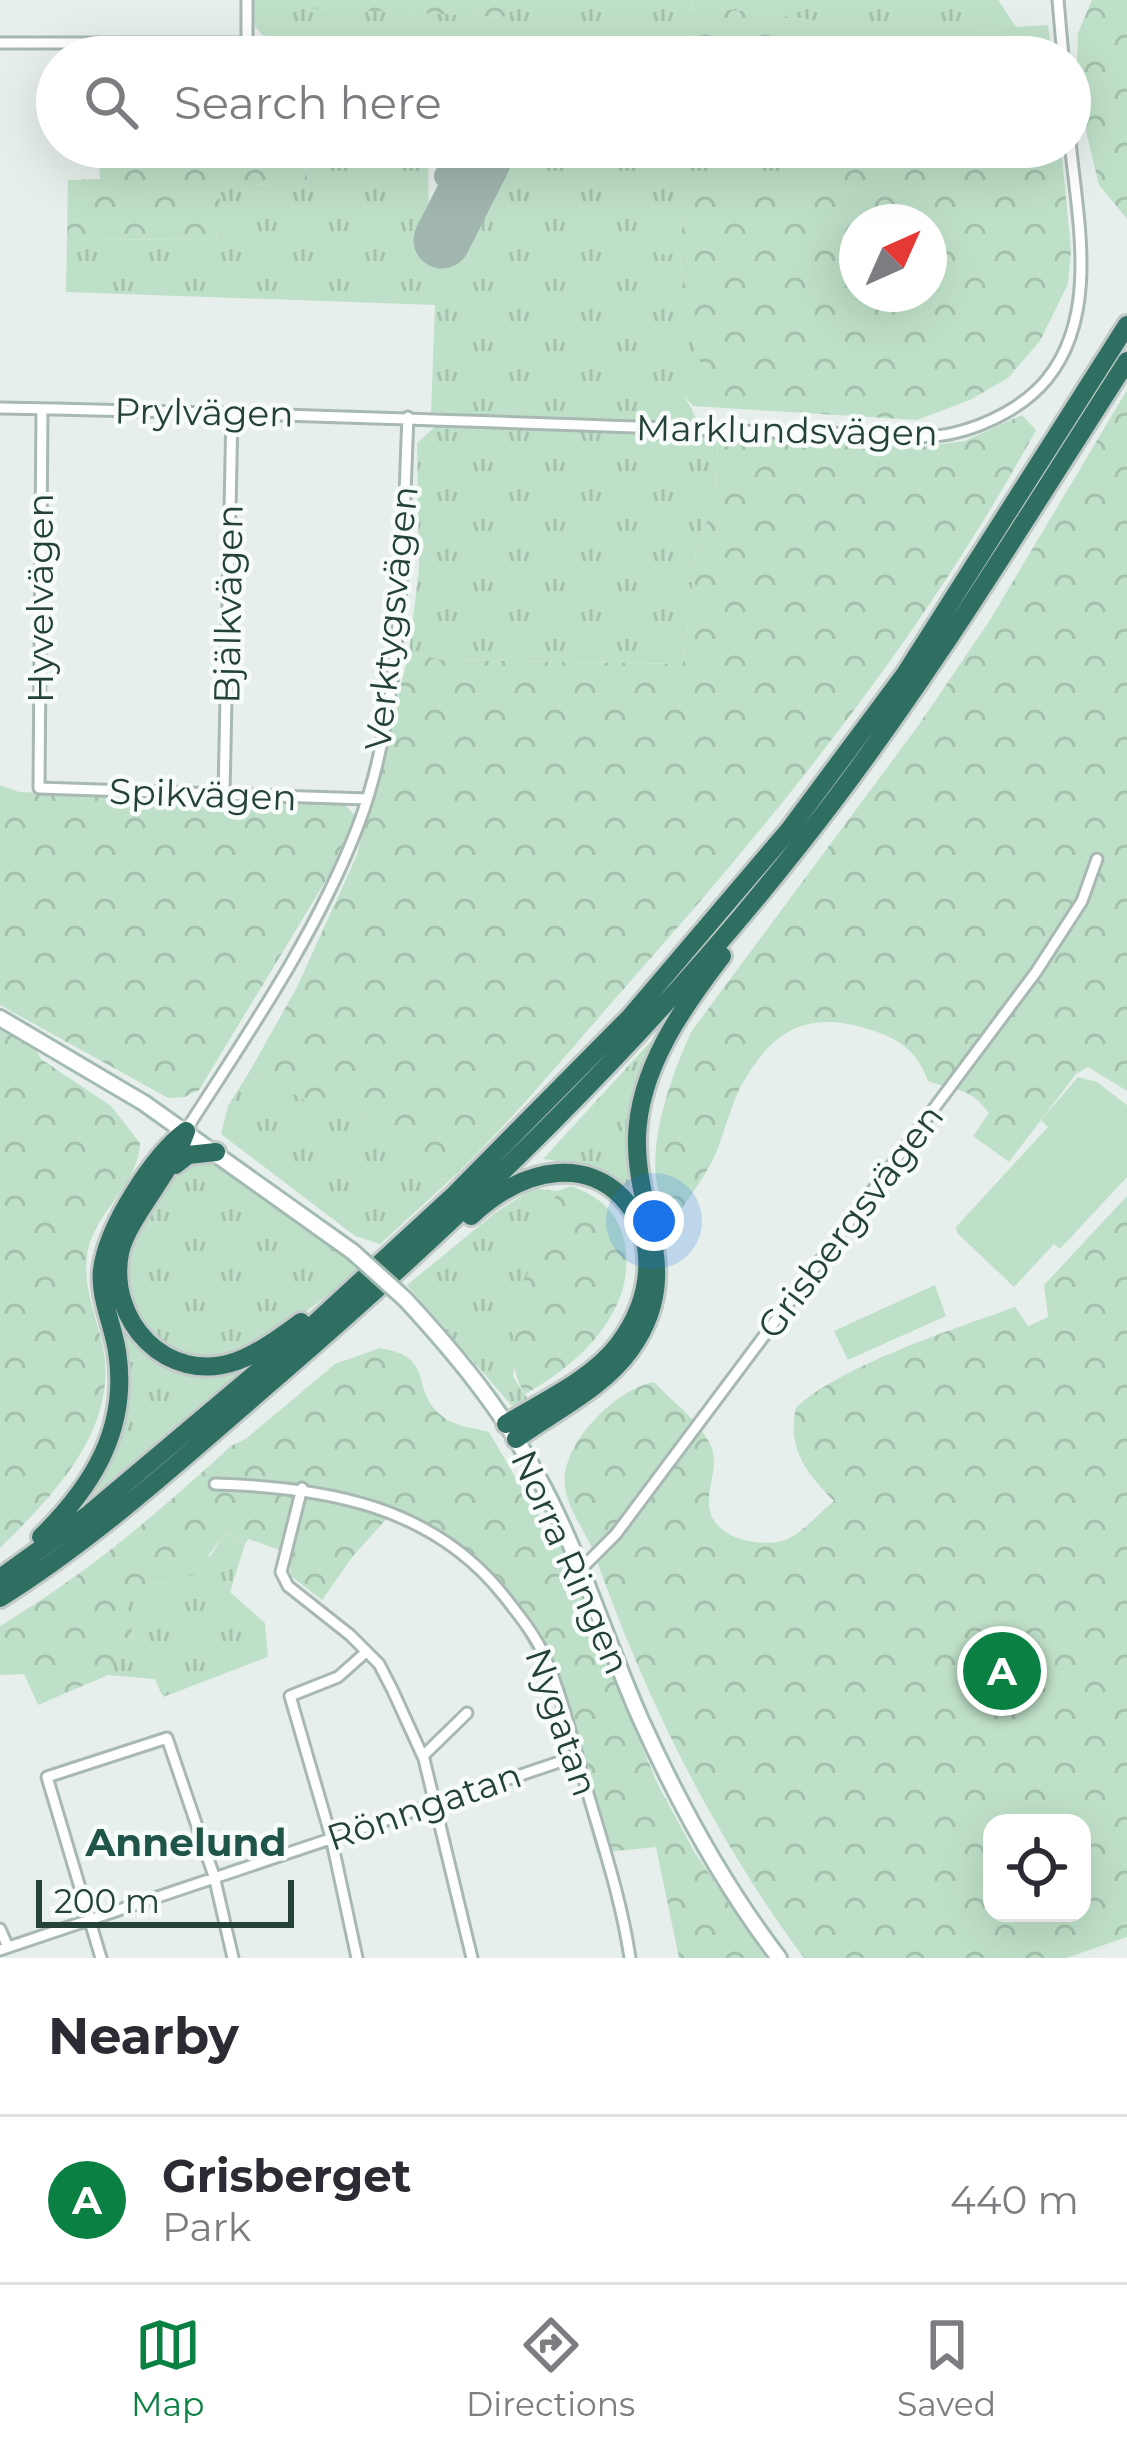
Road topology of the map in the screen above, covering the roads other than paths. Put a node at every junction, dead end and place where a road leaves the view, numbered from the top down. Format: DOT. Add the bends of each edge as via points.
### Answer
graph roads {
  1 [pos="247,0"];
  2 [pos="1058,0"];
  3 [pos="247,36"];
  4 [pos="1061,36"];
  5 [pos="0,43"];
  6 [pos="36,43"];
  7 [pos="1072,168"];
  8 [pos="1127,325"];
  9 [pos="1127,361"];
  10 [pos="0,408"];
  11 [pos="42,409"];
  12 [pos="232,413"];
  13 [pos="408,418"];
  14 [pos="39,788"];
  15 [pos="224,794"];
  16 [pos="367,799"];
  17 [pos="1097,859"];
  18 [pos="766,886"];
  19 [pos="0,1018"];
  20 [pos="186,1131"];
  21 [pos="216,1152"];
  22 [pos="170,1166"];
  23 [pos="410,1262"];
  24 [pos="355,1287"];
  25 [pos="511,1432"];
  26 [pos="215,1484"];
  27 [pos="302,1488"];
  28 [pos="581,1569"];
  29 [pos="0,1574"];
  30 [pos="0,1598"];
  31 [pos="365,1653"];
  32 [pos="467,1713"];
  33 [pos="423,1756"];
  34 [pos="577,1756"];
  35 [pos="435,1802"];
  36 [pos="331,1837"];
  37 [pos="214,1876"];
  38 [pos="90,1917"];
  39 [pos="0,1929"];
  40 [pos="4,1948"];
  41 [pos="101,1958"];
  42 [pos="233,1958"];
  43 [pos="357,1958"];
  44 [pos="472,1958"];
  45 [pos="630,1958"];
  46 [pos="779,1958"];
  1 -- 3 [label="street"];
  2 -- 4 [label="street"];
  5 -- 6 [label="street"];
  7 -- 13 [label="street, Marklundsvägen" via="1078,316 1046,380 988,422 915,436"];
  8 -- 24 [label="highway" via="917,656 789,830 630,1017"];
  9 -- 18 [label="highway" via="948,644"];
  10 -- 11 [label="street, Prylvägen"];
  11 -- 12 [label="street, Prylvägen"];
  11 -- 14 [label="street, Hyvelvägen"];
  12 -- 13 [label="street, Prylvägen"];
  12 -- 15 [label="street, Bjälkvägen"];
  13 -- 16 [label="street, Verktygsvägen" via="390,694"];
  14 -- 15 [label="street, Spikvägen"];
  15 -- 16 [label="street, Spikvägen"];
  16 -- 20 [label="street, Verktygsvägen" via="320,912"];
  17 -- 28 [label="street, Grisbergsvägen" via="1082,901 1036,972 616,1534"];
  18 -- 23 [label="highway" via="609,1064"];
  18 -- 25 [label="highway" via="670,1030 646,1083 639,1173 658,1249 647,1322 598,1382"];
  19 -- 20 [label="main road, Norra Ringen"];
  20 -- 21 [label="main road, Norra Ringen"];
  20 -- 22 [label="highway"];
  20 -- 29 [label="highway" via="167,1145 113,1231 101,1271 121,1384 98,1470"];
  21 -- 22 [label="highway"];
  21 -- 25 [label="main road, Norra Ringen, bridge" via="405,1299"];
  22 -- 24 [label="highway" via="120,1249 117,1294 133,1327 159,1352 192,1365 236,1362"];
  23 -- 25 [label="highway" via="526,1179 567,1170 596,1177 627,1201 646,1270 627,1331 593,1370"];
  23 -- 30 [label="highway" via="145,1490"];
  24 -- 29 [label="highway" via="89,1514"];
  25 -- 28 [label="main road, Norra Ringen"];
  26 -- 27 [label="street, Nygatan"];
  27 -- 31 [label="street" via="281,1572"];
  27 -- 34 [label="street, Nygatan" via="406,1517 486,1574 544,1654"];
  28 -- 46 [label="main road, Norra Ringen" via="678,1798"];
  31 -- 33 [label="street" via="379,1664"];
  31 -- 36 [label="street" via="338,1677 290,1696"];
  32 -- 33 [label="street"];
  33 -- 35 [label="street"];
  34 -- 35 [label="street, Rönngatan"];
  34 -- 45 [label="street, Nygatan"];
  35 -- 36 [label="street, Rönngatan"];
  35 -- 44 [label="street"];
  36 -- 37 [label="street, Rönngatan"];
  36 -- 43 [label="street"];
  37 -- 38 [label="street, Rönngatan"];
  37 -- 38 [label="street" via="166,1738 46,1777"];
  37 -- 42 [label="street"];
  38 -- 40 [label="street, Rönngatan"];
  38 -- 41 [label="street"];
  39 -- 40 [label="street"];
}
